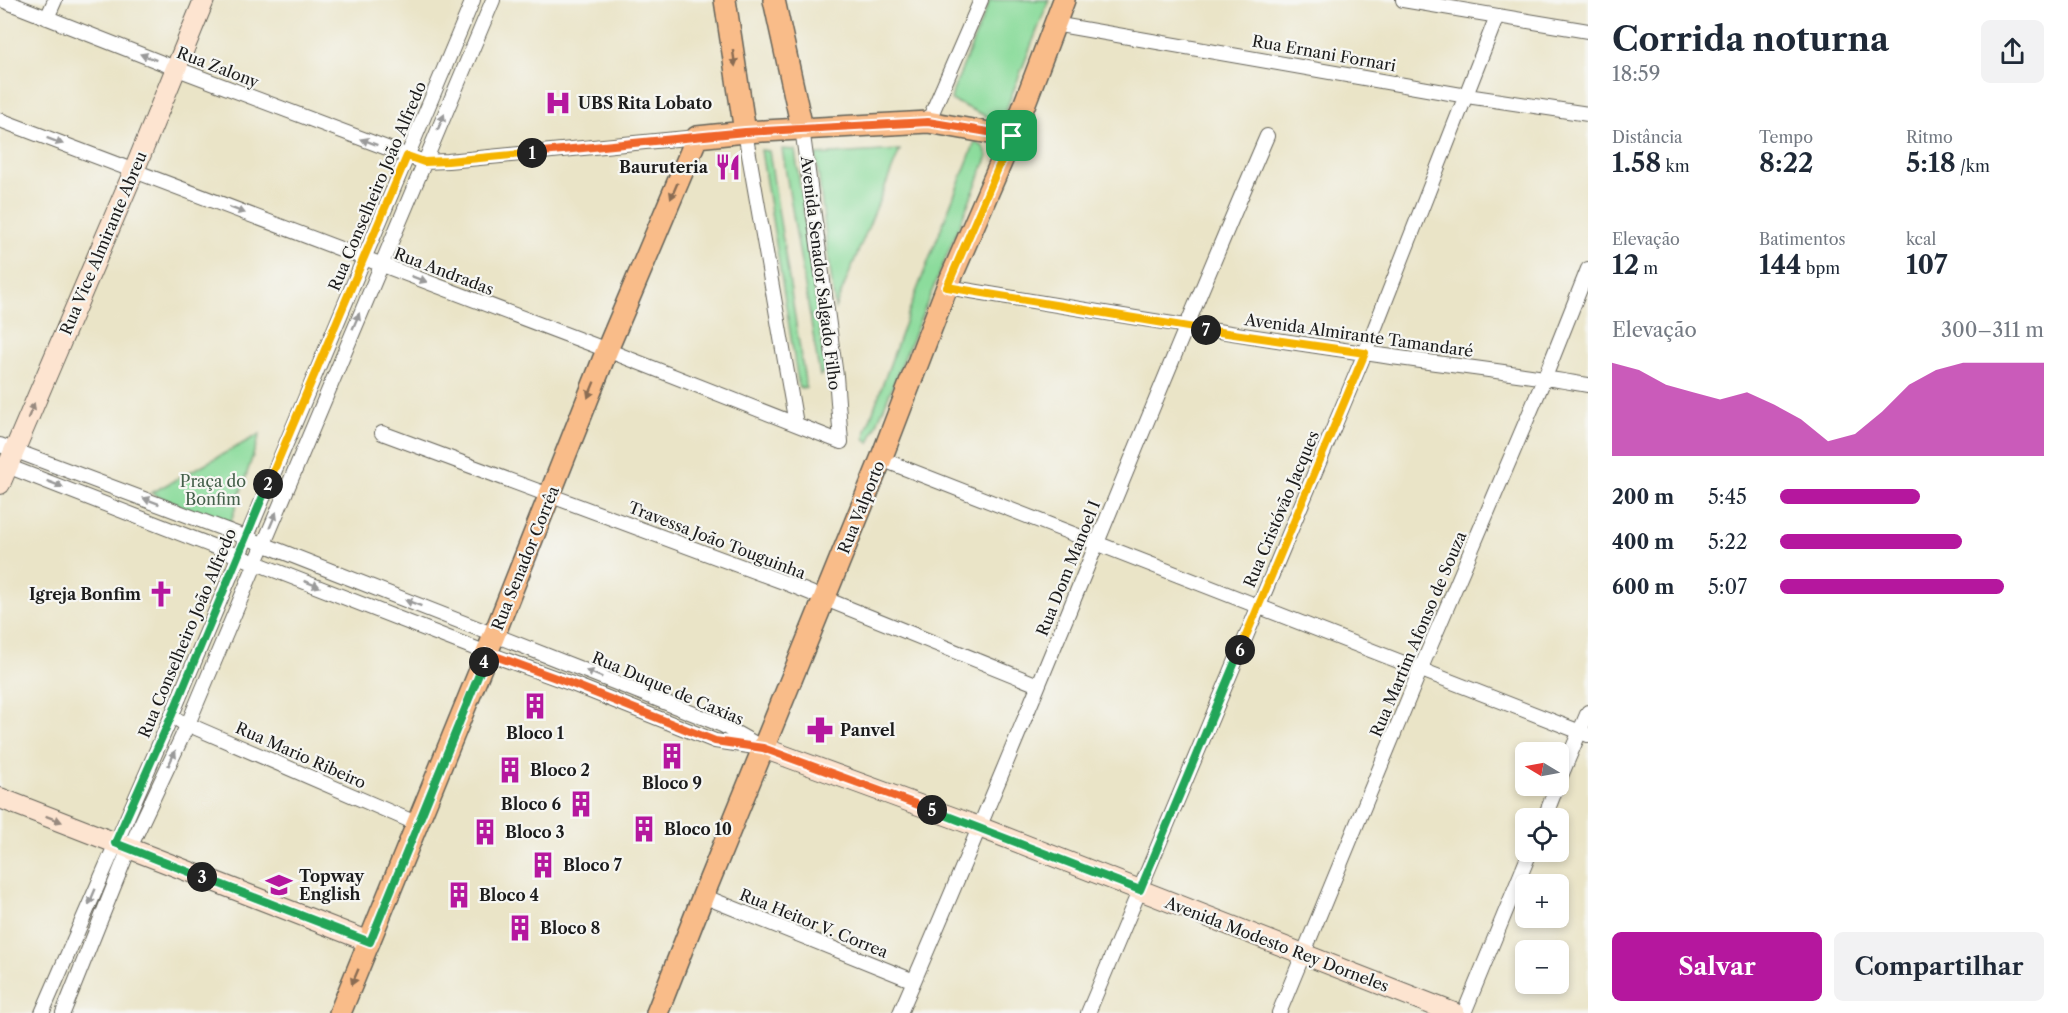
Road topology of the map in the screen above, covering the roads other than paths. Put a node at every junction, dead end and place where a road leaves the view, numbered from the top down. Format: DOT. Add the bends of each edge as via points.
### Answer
graph roads {
  1 [pos="2,0"];
  2 [pos="55,0"];
  3 [pos="204,0"];
  4 [pos="473,0"];
  5 [pos="493,0"];
  6 [pos="725,0"];
  7 [pos="774,0"];
  8 [pos="981,0"];
  9 [pos="1064,0"];
  10 [pos="1403,0"];
  11 [pos="1486,0"];
  12 [pos="1490,15"];
  13 [pos="47,18"];
  14 [pos="1054,24"];
  15 [pos="1588,29"];
  16 [pos="444,67"];
  17 [pos="175,68"];
  18 [pos="462,74"];
  19 [pos="1467,96"];
  20 [pos="1588,114"];
  21 [pos="0,120"];
  22 [pos="928,122"];
  23 [pos="802,128"];
  24 [pos="745,132"];
  25 [pos="1012,136"];
  26 [pos="1267,136"];
  27 [pos="697,137"];
  28 [pos="407,156"];
  29 [pos="424,162"];
  30 [pos="134,171"];
  31 [pos="390,198"];
  32 [pos="406,205"];
  33 [pos="364,258"];
  34 [pos="380,265"];
  35 [pos="1588,269"];
  36 [pos="947,287"];
  37 [pos="1185,327"];
  38 [pos="329,341"];
  39 [pos="345,347"];
  40 [pos="607,350"];
  41 [pos="1365,353"];
  42 [pos="1545,377"];
  43 [pos="1588,385"];
  44 [pos="303,401"];
  45 [pos="320,408"];
  46 [pos="796,424"];
  47 [pos="382,433"];
  48 [pos="841,442"];
  49 [pos="6,456"];
  50 [pos="881,459"];
  51 [pos="0,484"];
  52 [pos="107,484"];
  53 [pos="550,495"];
  54 [pos="100,501"];
  55 [pos="245,537"];
  56 [pos="1097,543"];
  57 [pos="263,544"];
  58 [pos="238,555"];
  59 [pos="255,562"];
  60 [pos="340,574"];
  61 [pos="385,592"];
  62 [pos="333,593"];
  63 [pos="824,598"];
  64 [pos="1258,605"];
  65 [pos="376,610"];
  66 [pos="207,631"];
  67 [pos="224,638"];
  68 [pos="491,644"];
  69 [pos="1421,668"];
  70 [pos="1038,685"];
  71 [pos="1588,712"];
  72 [pos="171,717"];
  73 [pos="188,724"];
  74 [pos="1584,733"];
  75 [pos="763,748"];
  76 [pos="1569,762"];
  77 [pos="146,773"];
  78 [pos="162,780"];
  79 [pos="0,798"];
  80 [pos="417,824"];
  81 [pos="980,827"];
  82 [pos="122,846"];
  83 [pos="1526,862"];
  84 [pos="1140,890"];
  85 [pos="703,896"];
  86 [pos="370,942"];
  87 [pos="1304,954"];
  88 [pos="64,964"];
  89 [pos="80,971"];
  90 [pos="914,981"];
  91 [pos="42,1013"];
  92 [pos="63,1013"];
  93 [pos="340,1013"];
  94 [pos="657,1013"];
  95 [pos="900,1013"];
  96 [pos="1088,1013"];
  97 [pos="1279,1013"];
  98 [pos="1454,1013"];
  99 [pos="1464,1013"];
  1 -- 13 [label="street, Rua Zalony"];
  2 -- 13 [label="street"];
  3 -- 17 [label="street, Rua Vice Almirante Abreu"];
  4 -- 16 [label="street, Rua Conselheiro João Alfredo"];
  5 -- 18 [label="street, Rua Conselheiro João Alfredo"];
  6 -- 24 [label="main road, one-way"];
  7 -- 23 [label="main road, Avenida Senador Salgado Filho"];
  8 -- 22 [label="street"];
  9 -- 14 [label="main road, Rua Valporto"];
  10 -- 12 [label="street"];
  11 -- 12 [label="street, Rua Cristóvão Jacques"];
  12 -- 15 [label="street"];
  12 -- 19 [label="street, Rua Cristóvão Jacques"];
  17 -- 13 [label="street, Rua Zalony, one-way"];
  14 -- 19 [label="street, Rua Ernani Fornari"];
  14 -- 25 [label="main road, Rua Valporto"];
  16 -- 18 [label="street"];
  16 -- 28 [label="street, Rua Conselheiro João Alfredo"];
  28 -- 17 [label="street, Rua Zalony, one-way"];
  17 -- 30 [label="street, Rua Vice Almirante Abreu"];
  29 -- 18 [label="street, Rua Conselheiro João Alfredo, one-way"];
  19 -- 20 [label="street, Rua Ernani Fornari"];
  19 -- 41 [label="street, Rua Cristóvão Jacques"];
  21 -- 30 [label="street, Rua Andradas, one-way"];
  22 -- 23 [label="main road"];
  22 -- 25 [label="main road"];
  23 -- 24 [label="main road"];
  23 -- 48 [label="street, Avenida Senador Salgado Filho" via="836,376"];
  24 -- 27 [label="main road"];
  24 -- 46 [label="street"];
  25 -- 36 [label="main road, Rua Valporto"];
  26 -- 37 [label="street, Rua Dom Manoel I"];
  27 -- 29 [label="street"];
  27 -- 40 [label="main road, Rua Senador Corrêa, one-way"];
  28 -- 29 [label="street, Rua Zalony"];
  28 -- 31 [label="street, Rua Conselheiro João Alfredo"];
  29 -- 32 [label="street, Rua Conselheiro João Alfredo"];
  30 -- 33 [label="street, Rua Andradas, one-way"];
  49 -- 30 [label="street, Rua Vice Almirante Abreu, one-way"];
  31 -- 32 [label="street"];
  31 -- 33 [label="street, Rua Conselheiro João Alfredo"];
  32 -- 34 [label="street, Rua Conselheiro João Alfredo"];
  33 -- 34 [label="street, Rua Andradas"];
  33 -- 38 [label="street, Rua Conselheiro João Alfredo"];
  39 -- 34 [label="street, Rua Conselheiro João Alfredo, one-way"];
  34 -- 40 [label="street, Rua Andradas, one-way"];
  35 -- 42 [label="street, Rua Martim Afonso de Souza"];
  36 -- 37 [label="street, Avenida Almirante Tamandaré"];
  36 -- 50 [label="main road, Rua Valporto"];
  37 -- 41 [label="street, Avenida Almirante Tamandaré"];
  37 -- 56 [label="street, Rua Dom Manoel I"];
  38 -- 39 [label="street"];
  38 -- 44 [label="street, Rua Conselheiro João Alfredo"];
  39 -- 45 [label="street, Rua Conselheiro João Alfredo"];
  40 -- 46 [label="street, Rua Andradas"];
  40 -- 53 [label="main road, Rua Senador Corrêa, one-way"];
  41 -- 42 [label="street, Avenida Almirante Tamandaré"];
  41 -- 64 [label="street, Rua Cristóvão Jacques"];
  42 -- 43 [label="street, Avenida Almirante Tamandaré"];
  42 -- 69 [label="street, Rua Martim Afonso de Souza"];
  44 -- 45 [label="street"];
  44 -- 55 [label="street, Rua Conselheiro João Alfredo"];
  57 -- 45 [label="street, Rua Conselheiro João Alfredo, one-way"];
  46 -- 48 [label="street, Rua Andradas"];
  47 -- 53 [label="street, Travessa João Touguinha"];
  49 -- 51 [label="street, Rua Vice Almirante Abreu"];
  49 -- 52 [label="street, Rua Duque de Caxias"];
  49 -- 54 [label="street, Rua Duque de Caxias, one-way"];
  50 -- 56 [label="street"];
  50 -- 63 [label="main road, Rua Valporto"];
  52 -- 54 [label="street"];
  55 -- 52 [label="street, Rua Duque de Caxias, one-way"];
  53 -- 63 [label="street, Travessa João Touguinha"];
  53 -- 68 [label="main road, Rua Senador Corrêa"];
  54 -- 58 [label="street, Rua Duque de Caxias"];
  55 -- 57 [label="street, Rua Duque de Caxias"];
  55 -- 58 [label="street, Rua Conselheiro João Alfredo"];
  56 -- 64 [label="street"];
  56 -- 70 [label="street, Rua Dom Manoel I"];
  57 -- 59 [label="street, Rua Conselheiro João Alfredo"];
  57 -- 60 [label="street, Rua Duque de Caxias"];
  58 -- 59 [label="street, Rua Duque de Caxias"];
  58 -- 66 [label="street, Rua Conselheiro João Alfredo"];
  59 -- 62 [label="street, Rua Duque de Caxias, one-way"];
  59 -- 67 [label="street, Rua Conselheiro João Alfredo"];
  60 -- 61 [label="street, Rua Duque de Caxias"];
  60 -- 62 [label="street"];
  61 -- 65 [label="street"];
  68 -- 61 [label="street, Rua Duque de Caxias, one-way"];
  62 -- 65 [label="street, Rua Duque de Caxias"];
  63 -- 70 [label="street, Travessa João Touguinha"];
  63 -- 75 [label="main road, Rua Valporto"];
  64 -- 69 [label="street"];
  64 -- 84 [label="street, Rua Cristóvão Jacques"];
  65 -- 68 [label="street, Rua Duque de Caxias"];
  66 -- 67 [label="street"];
  66 -- 72 [label="street, Rua Conselheiro João Alfredo"];
  67 -- 73 [label="street, Rua Conselheiro João Alfredo"];
  75 -- 68 [label="street, Rua Duque de Caxias, one-way" via="722,725"];
  68 -- 75 [label="street, Rua Duque de Caxias" via="575,685 715,741"];
  68 -- 80 [label="main road, Rua Senador Corrêa"];
  69 -- 74 [label="street"];
  69 -- 87 [label="street, Rua Martim Afonso de Souza"];
  70 -- 81 [label="street, Rua Dom Manoel I"];
  71 -- 74 [label="street"];
  72 -- 73 [label="street, Rua Mario Ribeiro"];
  72 -- 77 [label="street, Rua Conselheiro João Alfredo"];
  78 -- 73 [label="street, Rua Conselheiro João Alfredo, one-way"];
  73 -- 80 [label="street, Rua Mario Ribeiro"];
  74 -- 76 [label="street"];
  75 -- 81 [label="street, Avenida Modesto Rey Dorneles"];
  75 -- 85 [label="main road, Rua Valporto"];
  77 -- 78 [label="street"];
  77 -- 82 [label="street, Rua Conselheiro João Alfredo"];
  78 -- 82 [label="street, Rua Conselheiro João Alfredo"];
  79 -- 82 [label="street, one-way"];
  80 -- 86 [label="main road, Rua Senador Corrêa"];
  81 -- 84 [label="street, Avenida Modesto Rey Dorneles"];
  81 -- 90 [label="street, Rua Dom Manoel I"];
  82 -- 86 [label="street"];
  82 -- 88 [label="street, Rua Conselheiro João Alfredo, one-way"];
  82 -- 89 [label="street, Rua Conselheiro João Alfredo"];
  83 -- 99 [label="street"];
  84 -- 87 [label="street, Avenida Modesto Rey Dorneles"];
  84 -- 96 [label="street, Rua Cristóvão Jacques"];
  85 -- 90 [label="street, Rua Heitor V. Correa"];
  85 -- 94 [label="main road, Rua Valporto"];
  86 -- 93 [label="main road, Rua Senador Corrêa, one-way"];
  87 -- 97 [label="street, Rua Martim Afonso de Souza"];
  87 -- 98 [label="street, Avenida Modesto Rey Dorneles"];
  88 -- 89 [label="street"];
  88 -- 91 [label="street, Rua Conselheiro João Alfredo"];
  89 -- 92 [label="street, Rua Conselheiro João Alfredo"];
  90 -- 95 [label="street, Rua Dom Manoel I"];
}
